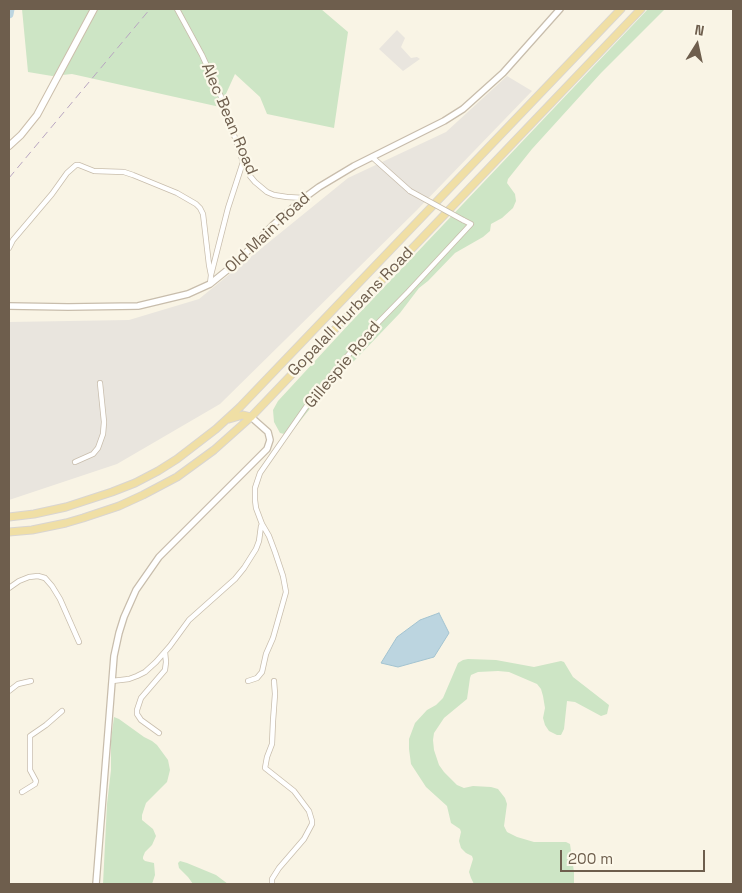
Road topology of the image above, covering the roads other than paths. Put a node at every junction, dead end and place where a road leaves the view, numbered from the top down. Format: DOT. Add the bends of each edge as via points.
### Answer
graph roads {
  1 [pos="94,9"];
  2 [pos="177,9"];
  3 [pos="560,9"];
  4 [pos="621,9"];
  5 [pos="641,9"];
  6 [pos="9,146"];
  7 [pos="372,157"];
  8 [pos="243,162"];
  9 [pos="304,198"];
  10 [pos="9,248"];
  11 [pos="212,275"];
  12 [pos="210,284"];
  13 [pos="9,306"];
  14 [pos="100,383"];
  15 [pos="247,400"];
  16 [pos="251,417"];
  17 [pos="226,420"];
  18 [pos="75,462"];
  19 [pos="9,517"];
  20 [pos="262,524"];
  21 [pos="9,532"];
  22 [pos="269,536"];
  23 [pos="260,539"];
  24 [pos="9,588"];
  25 [pos="79,642"];
  26 [pos="165,652"];
  27 [pos="274,680"];
  28 [pos="31,681"];
  29 [pos="112,681"];
  30 [pos="248,681"];
  31 [pos="9,690"];
  32 [pos="62,711"];
  33 [pos="159,733"];
  34 [pos="22,792"];
  35 [pos="96,884"];
  36 [pos="272,884"];
  1 -- 6 [label="main road" via="37,115"];
  2 -- 8 [label="street, Alec Bean Road" via="222,99"];
  3 -- 7 [label="street, Old Main Road" via="503,73 463,109"];
  4 -- 15 [label="main road, Gopalall Hurbans Road"];
  5 -- 16 [label="main road, Gopalall Hurbans Road"];
  7 -- 9 [label="street, Old Main Road"];
  7 -- 20 [label="street, Gillespie Road, bridge" via="410,191 471,224 342,362 286,434 256,481 255,500"];
  8 -- 9 [label="street, Alec Bean Road" via="255,182 267,192"];
  8 -- 11 [label="street"];
  9 -- 12 [label="street, Old Main Road"];
  10 -- 11 [label="street" via="67,173 79,165 94,171 133,174 196,204 203,214"];
  11 -- 12 [label="street"];
  12 -- 13 [label="street, Old Main Road" via="188,294 138,306"];
  14 -- 18 [label="street" via="104,434 93,454"];
  15 -- 16 [label="main road" via="246,411"];
  15 -- 17 [label="main road, Gopalall Hurbans Road"];
  16 -- 17 [label="main road" via="243,415"];
  16 -- 21 [label="main road, Gopalall Hurbans Road" via="200,461 144,495 83,518"];
  16 -- 29 [label="street" via="268,432 267,449 146,574 118,633"];
  17 -- 19 [label="main road, Gopalall Hurbans Road" via="177,459 135,483 74,505"];
  20 -- 22 [label="street"];
  20 -- 23 [label="street"];
  22 -- 23 [label="street"];
  22 -- 30 [label="street" via="286,595 262,672"];
  23 -- 26 [label="street" via="235,579 189,620"];
  24 -- 25 [label="street" via="24,579 45,578 60,599"];
  26 -- 29 [label="street" via="137,676"];
  26 -- 33 [label="street" via="165,670 138,701 136,710 141,720"];
  27 -- 36 [label="street" via="272,744 265,768 294,791 309,811 312,821 304,839 279,868"];
  28 -- 31 [label="street"];
  29 -- 35 [label="street"];
  32 -- 34 [label="street" via="30,736 30,770 36,781"];
}
